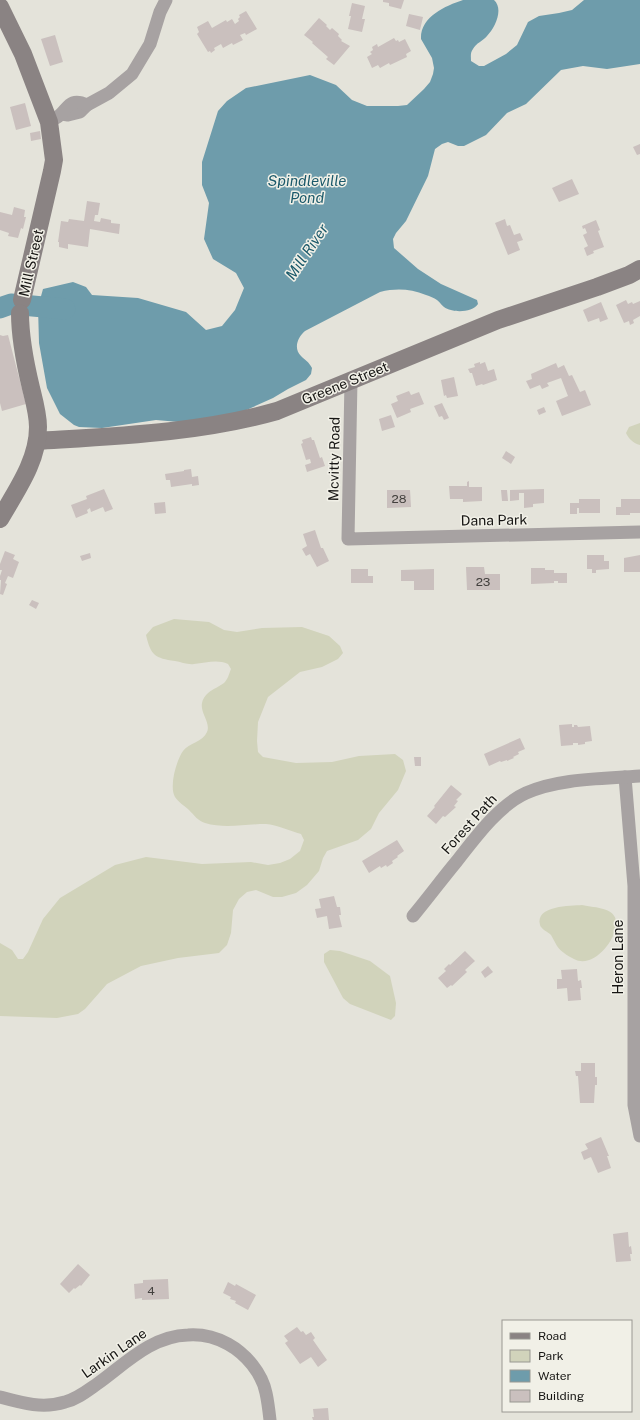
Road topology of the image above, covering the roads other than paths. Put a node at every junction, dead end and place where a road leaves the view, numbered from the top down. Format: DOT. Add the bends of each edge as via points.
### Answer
graph roads {
  1 [pos="166,0"];
  2 [pos="0,7"];
  3 [pos="56,118"];
  4 [pos="640,269"];
  5 [pos="351,380"];
  6 [pos="37,441"];
  7 [pos="0,519"];
  8 [pos="640,532"];
  9 [pos="348,538"];
  10 [pos="640,776"];
  11 [pos="625,777"];
  12 [pos="413,916"];
  13 [pos="640,1136"];
  14 [pos="0,1397"];
  15 [pos="270,1420"];
  1 -- 3 [label="street" via="150,44 132,74 109,93 86,105 80,112"];
  2 -- 3 [label="street, Mill Street"];
  3 -- 6 [label="street, Mill Street" via="52,171 21,306 20,328 38,426"];
  4 -- 5 [label="street, Greene Street" via="597,287 498,320"];
  5 -- 6 [label="street, Greene Street" via="277,411 228,423 95,438"];
  5 -- 9 [label="street, Mcvitty Road"];
  6 -- 7 [label="street, Mill Street" via="27,471"];
  8 -- 9 [label="street, Dana Park"];
  10 -- 11 [label="street, Forest Path"];
  11 -- 12 [label="street, Forest Path" via="560,782 525,793 511,802 475,838"];
  11 -- 13 [label="street, Heron Lane" via="634,913 634,1105"];
  14 -- 15 [label="street, Larkin Lane" via="48,1406 66,1402 84,1394 144,1348 160,1339 174,1336 209,1336 232,1347 249,1362 261,1378"];
}
